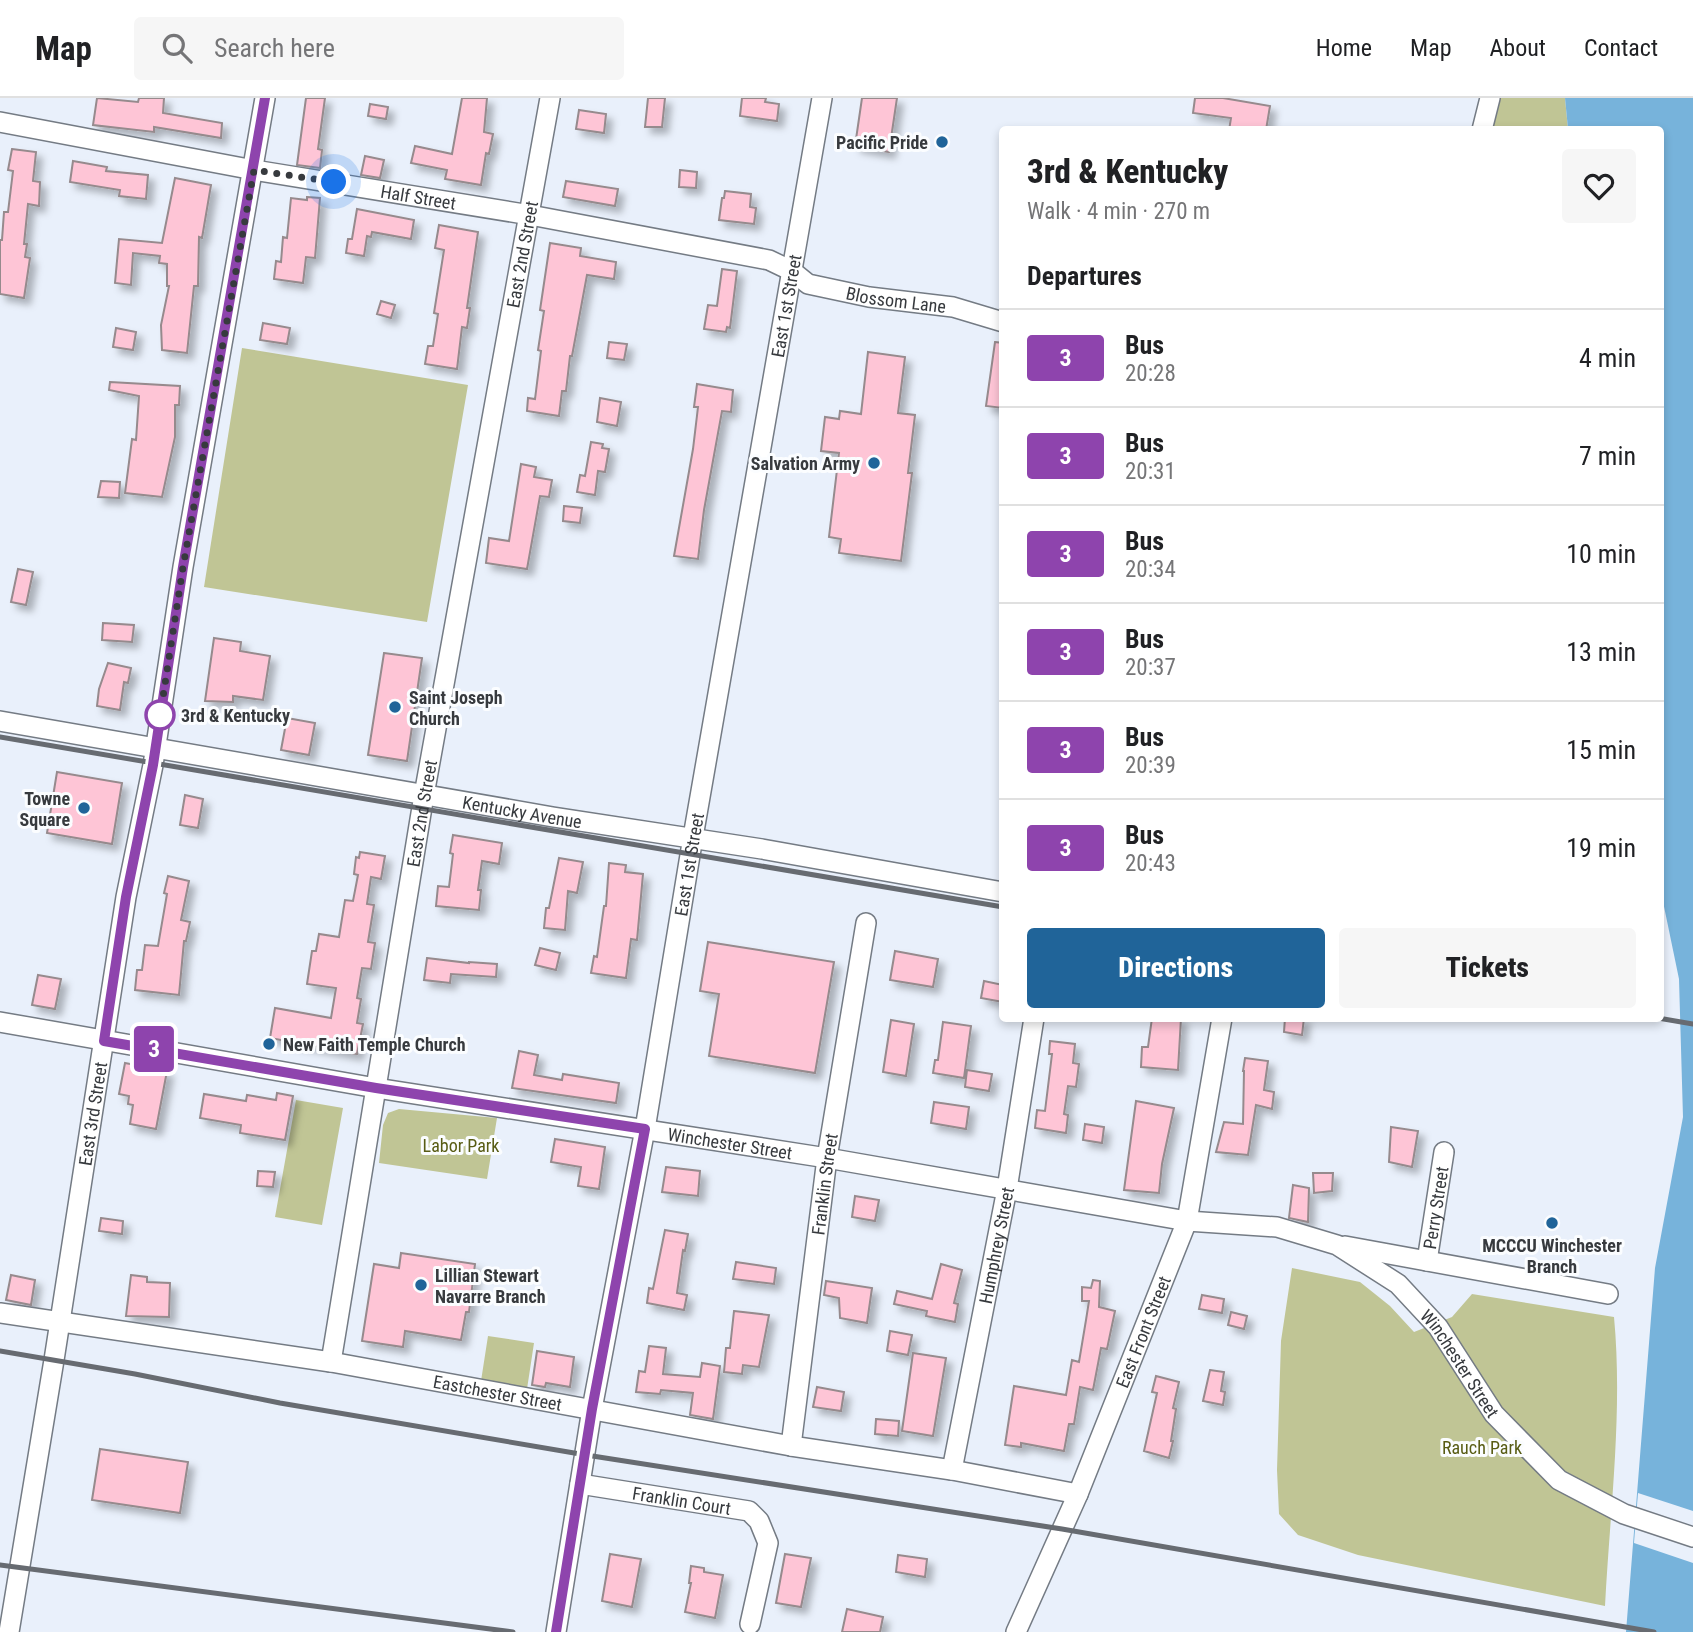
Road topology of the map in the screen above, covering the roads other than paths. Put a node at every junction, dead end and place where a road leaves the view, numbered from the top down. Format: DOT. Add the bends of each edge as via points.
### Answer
graph roads {
  1 [pos="265,98"];
  2 [pos="550,98"];
  3 [pos="822,98"];
  4 [pos="1490,98"];
  5 [pos="0,122"];
  6 [pos="1483,126"];
  7 [pos="254,170"];
  8 [pos="530,215"];
  9 [pos="792,271"];
  10 [pos="999,321"];
  11 [pos="0,721"];
  12 [pos="155,749"];
  13 [pos="424,795"];
  14 [pos="693,837"];
  15 [pos="999,891"];
  16 [pos="866,923"];
  17 [pos="0,1022"];
  18 [pos="1033,1022"];
  19 [pos="1221,1022"];
  20 [pos="104,1041"];
  21 [pos="376,1088"];
  22 [pos="645,1129"];
  23 [pos="1444,1152"];
  24 [pos="827,1158"];
  25 [pos="1007,1189"];
  26 [pos="1187,1221"];
  27 [pos="1337,1245"];
  28 [pos="1427,1261"];
  29 [pos="1608,1294"];
  30 [pos="0,1313"];
  31 [pos="59,1324"];
  32 [pos="331,1362"];
  33 [pos="592,1409"];
  34 [pos="792,1446"];
  35 [pos="952,1470"];
  36 [pos="580,1484"];
  37 [pos="1078,1494"];
  38 [pos="1693,1537"];
  39 [pos="750,1624"];
  40 [pos="6,1627"];
  41 [pos="556,1632"];
  42 [pos="1016,1632"];
  1 -- 7 [label="street, East 3rd Street"];
  2 -- 8 [label="street, East 2nd Street"];
  3 -- 9 [label="street, East 1st Street"];
  4 -- 6 [label="street"];
  5 -- 7 [label="street, Half Street"];
  7 -- 8 [label="street, Half Street"];
  7 -- 12 [label="street, East 3rd Street"];
  8 -- 9 [label="street, Half Street" via="769,260"];
  8 -- 13 [label="street, East 2nd Street"];
  9 -- 10 [label="street, Blossom Lane" via="808,284 953,307"];
  9 -- 14 [label="street, East 1st Street"];
  11 -- 12 [label="street, Kentucky Avenue"];
  12 -- 13 [label="street, Kentucky Avenue"];
  12 -- 20 [label="street, East 3rd Street"];
  13 -- 14 [label="street, Kentucky Avenue"];
  13 -- 21 [label="street, East 2nd Street"];
  14 -- 15 [label="street, Kentucky Avenue"];
  14 -- 22 [label="street, East 1st Street"];
  16 -- 24 [label="street, Franklin Street"];
  17 -- 20 [label="street, Winchester Street"];
  18 -- 25 [label="street, Humphrey Street"];
  19 -- 26 [label="street, East Front Street"];
  20 -- 21 [label="street, Winchester Street"];
  20 -- 31 [label="street, East 3rd Street"];
  21 -- 22 [label="street, Winchester Street"];
  21 -- 32 [label="street, East 2nd Street"];
  22 -- 24 [label="street, Winchester Street"];
  22 -- 33 [label="street, East 1st Street"];
  23 -- 28 [label="street, Perry Street"];
  24 -- 25 [label="street, Winchester Street"];
  24 -- 34 [label="street, Franklin Street"];
  25 -- 26 [label="street, Winchester Street"];
  25 -- 35 [label="street, Humphrey Street"];
  26 -- 27 [label="street, Winchester Street" via="1277,1227"];
  26 -- 37 [label="street, East Front Street"];
  27 -- 28 [label="street, Winchester Street"];
  27 -- 38 [label="street, Winchester Street" via="1398,1284 1438,1327 1494,1415 1559,1480 1624,1514"];
  28 -- 29 [label="street, Winchester Street"];
  30 -- 31 [label="street, Eastchester Street"];
  31 -- 32 [label="street, Eastchester Street"];
  31 -- 40 [label="street, East 3rd Street"];
  32 -- 33 [label="street, Eastchester Street"];
  33 -- 34 [label="street, Eastchester Street"];
  33 -- 36 [label="street, East 1st Street"];
  34 -- 35 [label="street, Eastchester Street"];
  35 -- 37 [label="street, Eastchester Street"];
  36 -- 39 [label="street, Franklin Court" via="749,1511 768,1543"];
  36 -- 41 [label="street, East 1st Street"];
  37 -- 42 [label="street, East Front Street"];
}
